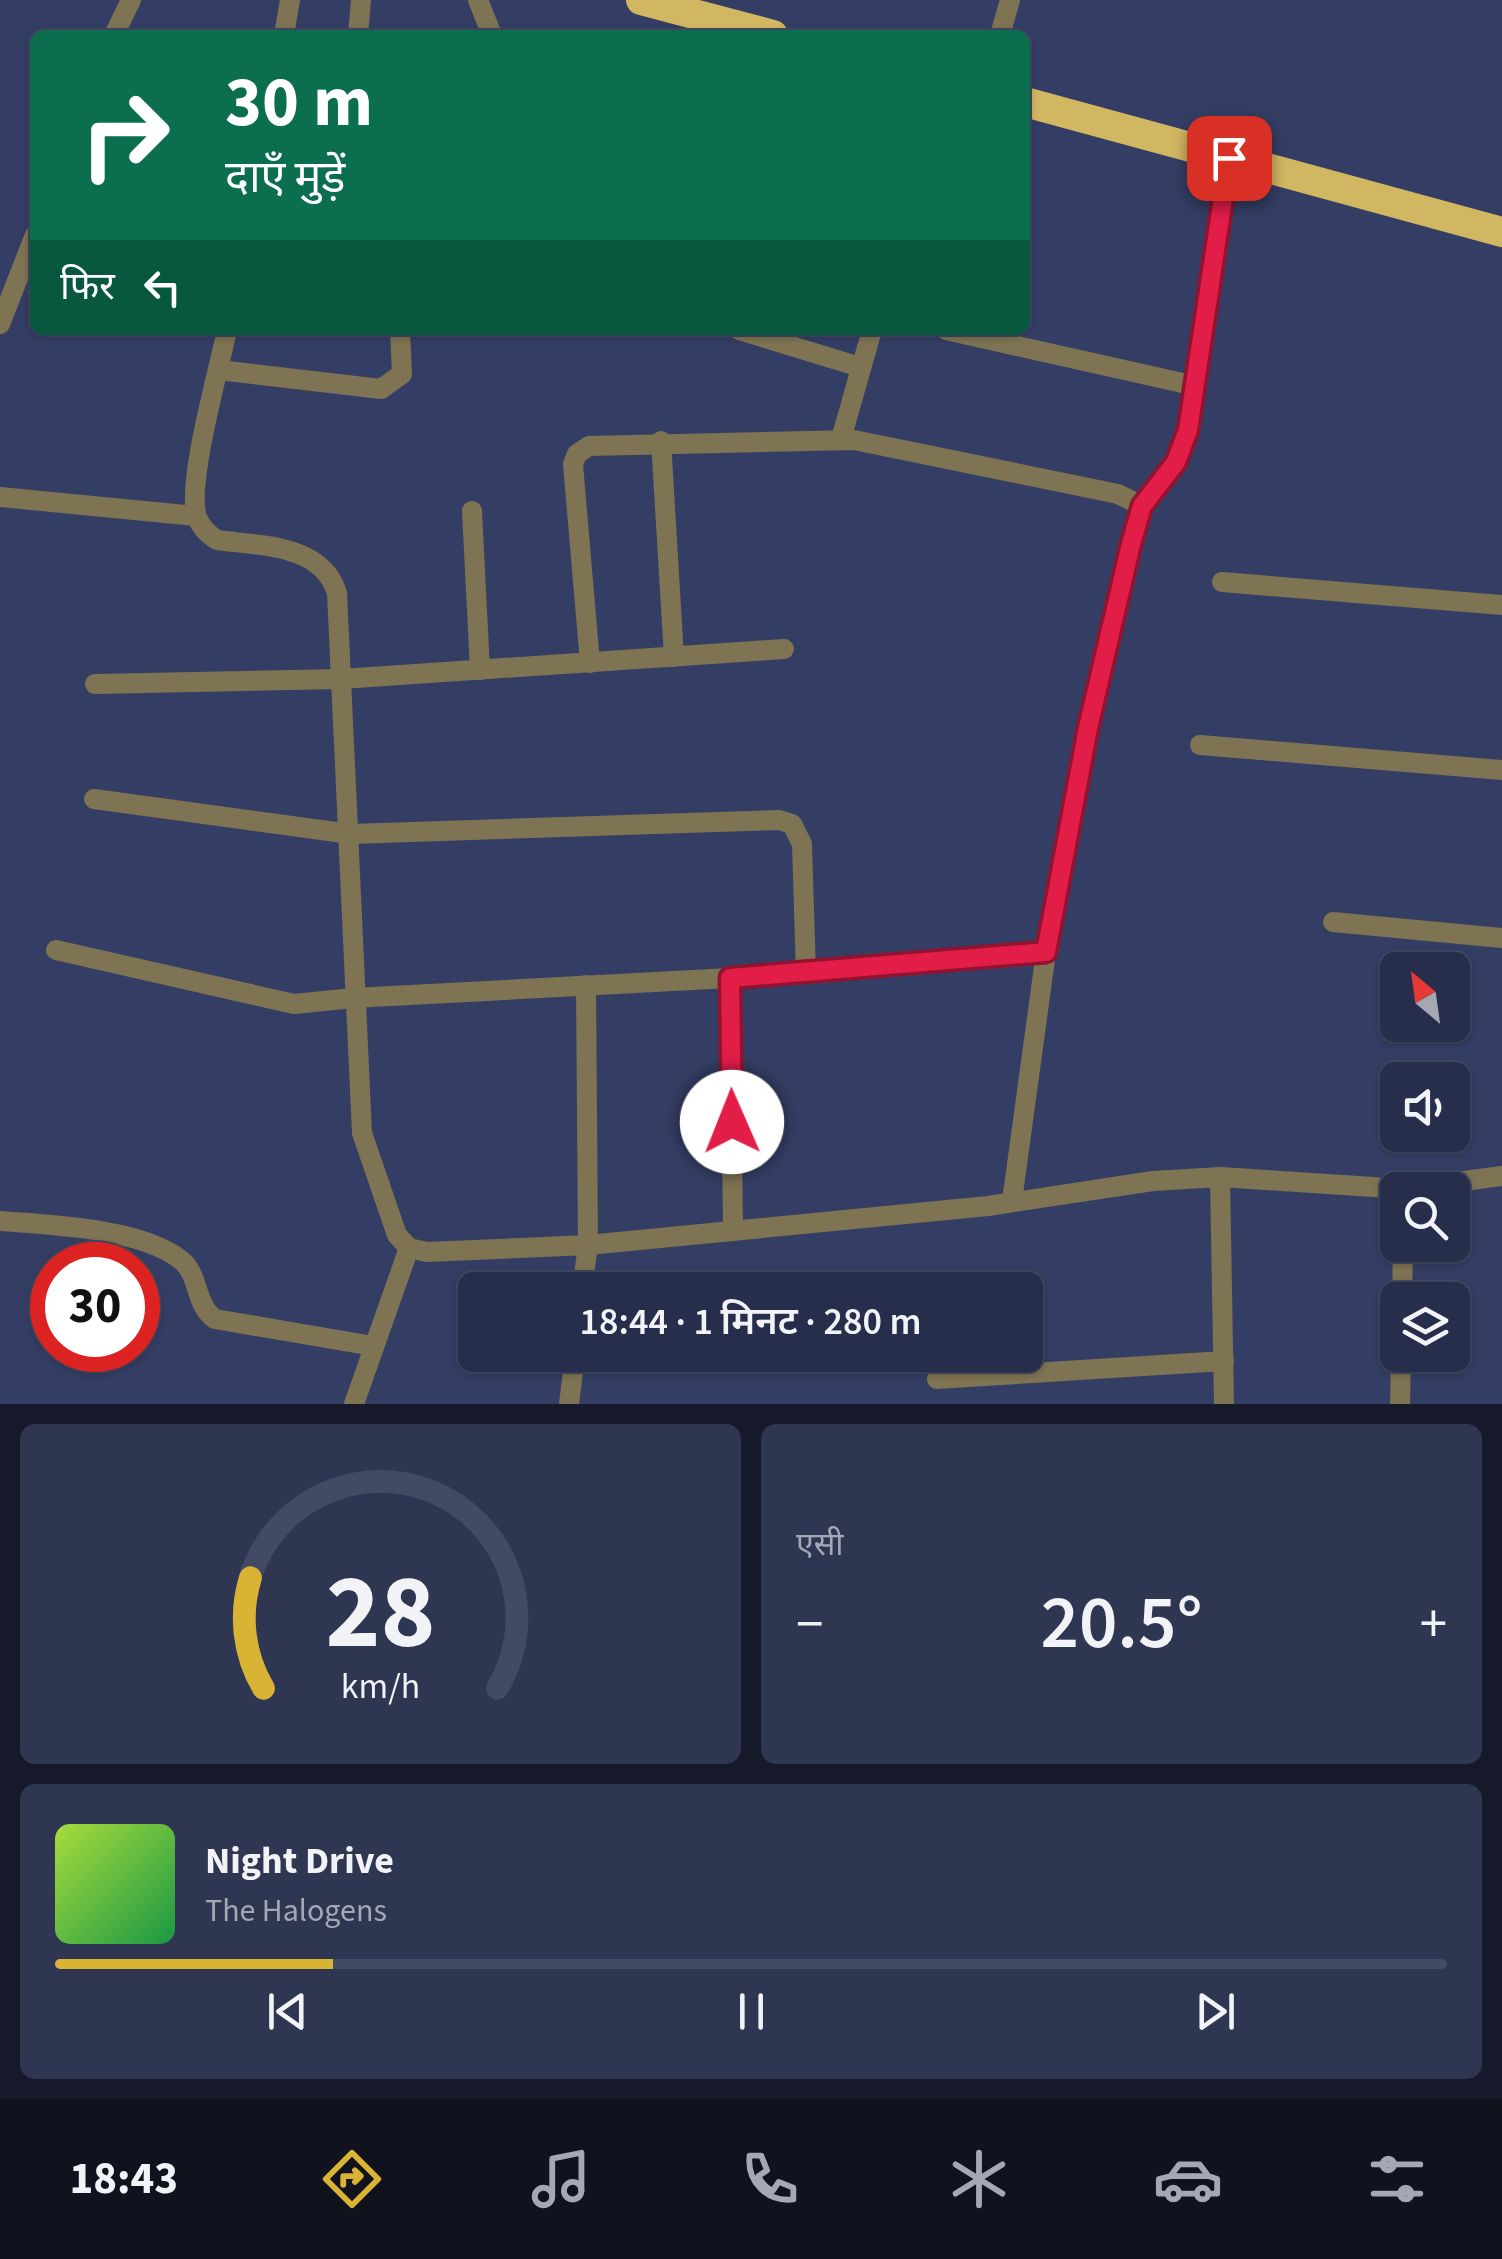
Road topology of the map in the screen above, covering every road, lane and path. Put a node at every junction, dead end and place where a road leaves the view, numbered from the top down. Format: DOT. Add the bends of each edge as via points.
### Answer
graph roads {
  1 [pos="130,0"];
  2 [pos="290,0"];
  3 [pos="361,0"];
  4 [pos="478,0"];
  5 [pos="641,0"];
  6 [pos="1010,0"];
  7 [pos="116,30"];
  8 [pos="285,30"];
  9 [pos="358,30"];
  10 [pos="490,30"];
  11 [pos="754,30"];
  12 [pos="1001,30"];
  13 [pos="1030,103"];
  14 [pos="1229,158"];
  15 [pos="1502,232"];
  16 [pos="30,248"];
  17 [pos="0,324"];
  18 [pos="226,335"];
  19 [pos="400,335"];
  20 [pos="755,335"];
  21 [pos="870,335"];
  22 [pos="968,335"];
  23 [pos="860,368"];
  24 [pos="219,370"];
  25 [pos="1196,386"];
  26 [pos="840,440"];
  27 [pos="661,441"];
  28 [pos="0,496"];
  29 [pos="1142,506"];
  30 [pos="472,511"];
  31 [pos="196,516"];
  32 [pos="1222,582"];
  33 [pos="1502,605"];
  34 [pos="784,649"];
  35 [pos="674,657"];
  36 [pos="590,663"];
  37 [pos="480,670"];
  38 [pos="341,680"];
  39 [pos="95,684"];
  40 [pos="1200,745"];
  41 [pos="1502,770"];
  42 [pos="94,799"];
  43 [pos="351,834"];
  44 [pos="1334,922"];
  45 [pos="1502,938"];
  46 [pos="56,950"];
  47 [pos="1046,952"];
  48 [pos="806,974"];
  49 [pos="730,978"];
  50 [pos="586,985"];
  51 [pos="352,998"];
  52 [pos="1220,1176"];
  53 [pos="1502,1176"];
  54 [pos="1470,1181"];
  55 [pos="1380,1188"];
  56 [pos="1012,1201"];
  57 [pos="0,1221"];
  58 [pos="732,1230"];
  59 [pos="588,1244"];
  60 [pos="409,1248"];
  61 [pos="584,1272"];
  62 [pos="373,1346"];
  63 [pos="1224,1361"];
  64 [pos="573,1372"];
  65 [pos="1401,1372"];
  66 [pos="938,1379"];
  67 [pos="354,1404"];
  68 [pos="569,1404"];
  69 [pos="1224,1404"];
  70 [pos="1400,1404"];
  1 -- 7 [label="street"];
  2 -- 8 [label="street"];
  3 -- 9 [label="street"];
  4 -- 10 [label="street"];
  5 -- 11 [label="highway"];
  6 -- 12 [label="street"];
  13 -- 14 [label="highway"];
  14 -- 15 [label="highway"];
  14 -- 25 [label="street"];
  16 -- 17 [label="street"];
  18 -- 24 [label="street"];
  19 -- 24 [label="street" via="402,374 381,389"];
  20 -- 23 [label="street"];
  21 -- 23 [label="street"];
  22 -- 25 [label="street"];
  23 -- 26 [label="street"];
  24 -- 31 [label="street"];
  25 -- 29 [label="street" via="1182,450"];
  26 -- 27 [label="street"];
  26 -- 29 [label="street" via="1118,494"];
  27 -- 35 [label="street"];
  27 -- 36 [label="street" via="589,446 572,464"];
  28 -- 31 [label="street"];
  29 -- 47 [label="street" via="1088,728"];
  30 -- 37 [label="street"];
  31 -- 38 [label="street" via="217,540 321,563 336,593"];
  32 -- 33 [label="street"];
  34 -- 35 [label="street"];
  35 -- 36 [label="street"];
  36 -- 37 [label="street"];
  37 -- 38 [label="street"];
  38 -- 39 [label="street"];
  38 -- 43 [label="street"];
  40 -- 41 [label="street"];
  42 -- 43 [label="street"];
  43 -- 48 [label="street" via="779,820 799,830 802,844"];
  43 -- 51 [label="street"];
  44 -- 45 [label="street"];
  46 -- 51 [label="street" via="294,1004"];
  47 -- 48 [label="street"];
  47 -- 56 [label="street"];
  48 -- 49 [label="street"];
  49 -- 50 [label="street"];
  49 -- 58 [label="street"];
  50 -- 51 [label="street"];
  50 -- 59 [label="street"];
  51 -- 60 [label="street" via="362,1133 397,1235"];
  52 -- 55 [label="street"];
  52 -- 56 [label="street"];
  52 -- 63 [label="street"];
  53 -- 54 [label="street"];
  56 -- 58 [label="street"];
  57 -- 62 [label="street" via="67,1226 163,1249 184,1262 204,1312 214,1319"];
  58 -- 59 [label="street"];
  59 -- 60 [label="street"];
  59 -- 61 [label="street"];
  60 -- 62 [label="street"];
  62 -- 67 [label="street"];
  63 -- 66 [label="street"];
  63 -- 69 [label="street"];
  64 -- 68 [label="street"];
  65 -- 70 [label="street"];
}
